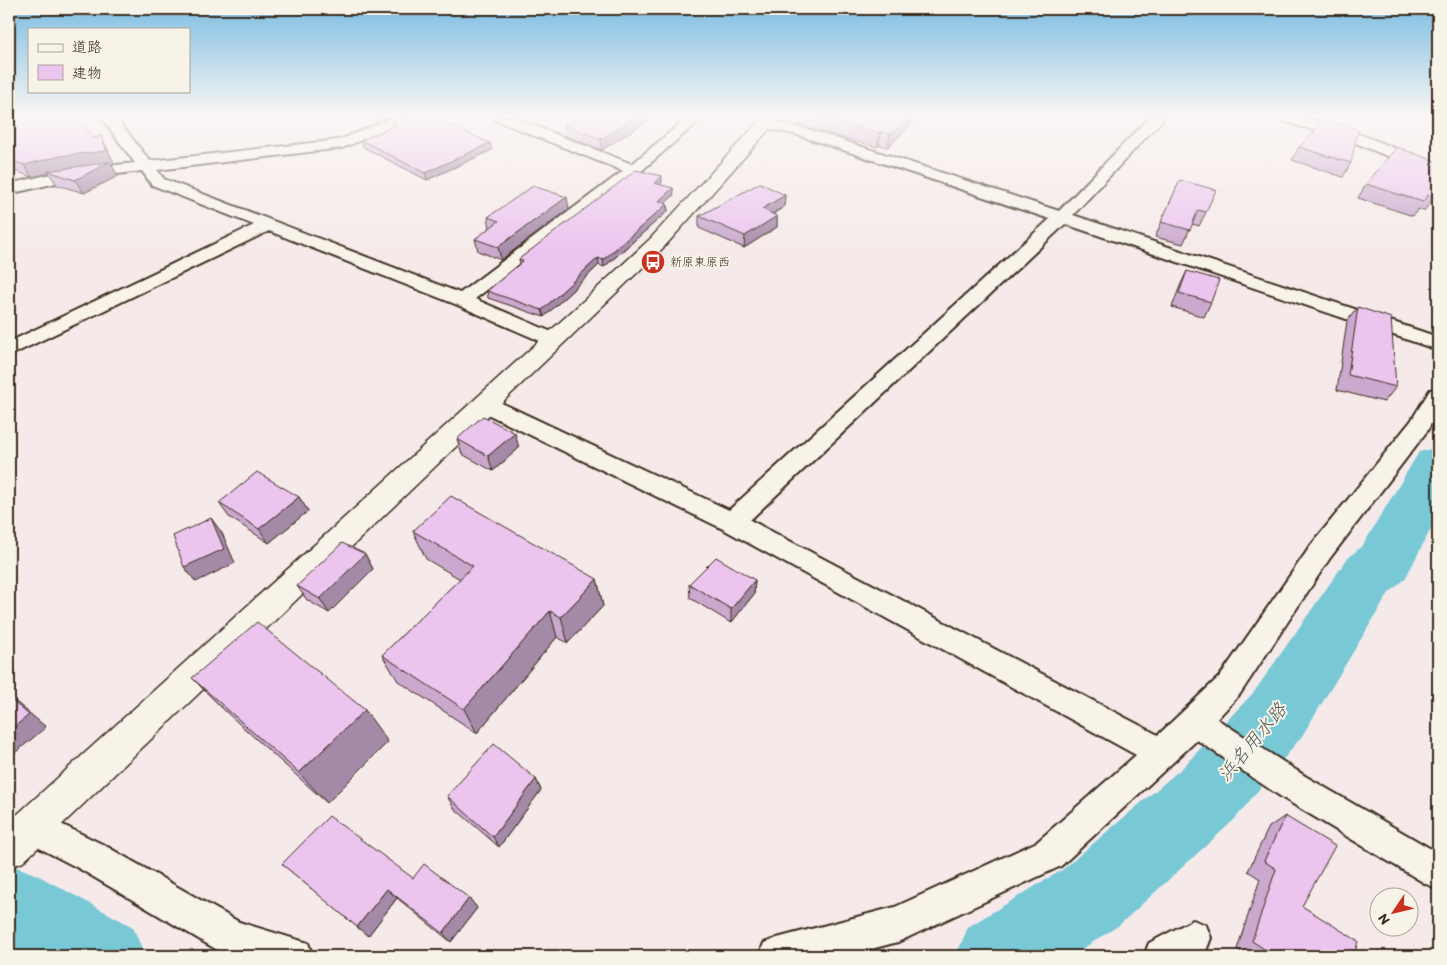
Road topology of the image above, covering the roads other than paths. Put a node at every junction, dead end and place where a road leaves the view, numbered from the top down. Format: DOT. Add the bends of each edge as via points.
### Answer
graph roads {
  1 [pos="142,162"];
  2 [pos="172,162"];
  3 [pos="614,162"];
  4 [pos="643,162"];
  5 [pos="725,162"];
  6 [pos="894,162"];
  7 [pos="1115,162"];
  8 [pos="1414,162"];
  9 [pos="144,165"];
  10 [pos="634,170"];
  11 [pos="1438,172"];
  12 [pos="9,189"];
  13 [pos="1062,217"];
  14 [pos="270,224"];
  15 [pos="462,300"];
  16 [pos="554,340"];
  17 [pos="1438,344"];
  18 [pos="9,350"];
  19 [pos="1438,395"];
  20 [pos="487,405"];
  21 [pos="732,522"];
  22 [pos="1195,722"];
  23 [pos="1160,752"];
  24 [pos="20,837"];
  25 [pos="1438,872"];
  26 [pos="1194,938"];
  27 [pos="295,956"];
  28 [pos="777,956"];
  29 [pos="1162,956"];
  1 -- 9 [label="street"];
  2 -- 9 [label="street"];
  3 -- 10 [label="street"];
  4 -- 10 [label="street"];
  5 -- 16 [label="street" via="656,243"];
  6 -- 13 [label="street"];
  7 -- 13 [label="street"];
  8 -- 11 [label="street"];
  9 -- 12 [label="street" via="69,175"];
  9 -- 14 [label="street" via="158,182"];
  10 -- 15 [label="street"];
  13 -- 17 [label="street"];
  13 -- 21 [label="street"];
  14 -- 15 [label="street"];
  14 -- 18 [label="street"];
  15 -- 16 [label="street"];
  16 -- 20 [label="street"];
  19 -- 22 [label="street" via="1419,426 1321,552 1230,685"];
  20 -- 21 [label="street"];
  20 -- 24 [label="street"];
  21 -- 23 [label="street"];
  22 -- 23 [label="street"];
  22 -- 25 [label="street" via="1294,787"];
  23 -- 28 [label="street" via="1049,854 898,924"];
  24 -- 27 [label="street" via="92,857 232,938"];
  26 -- 29 [label="street"];
}
